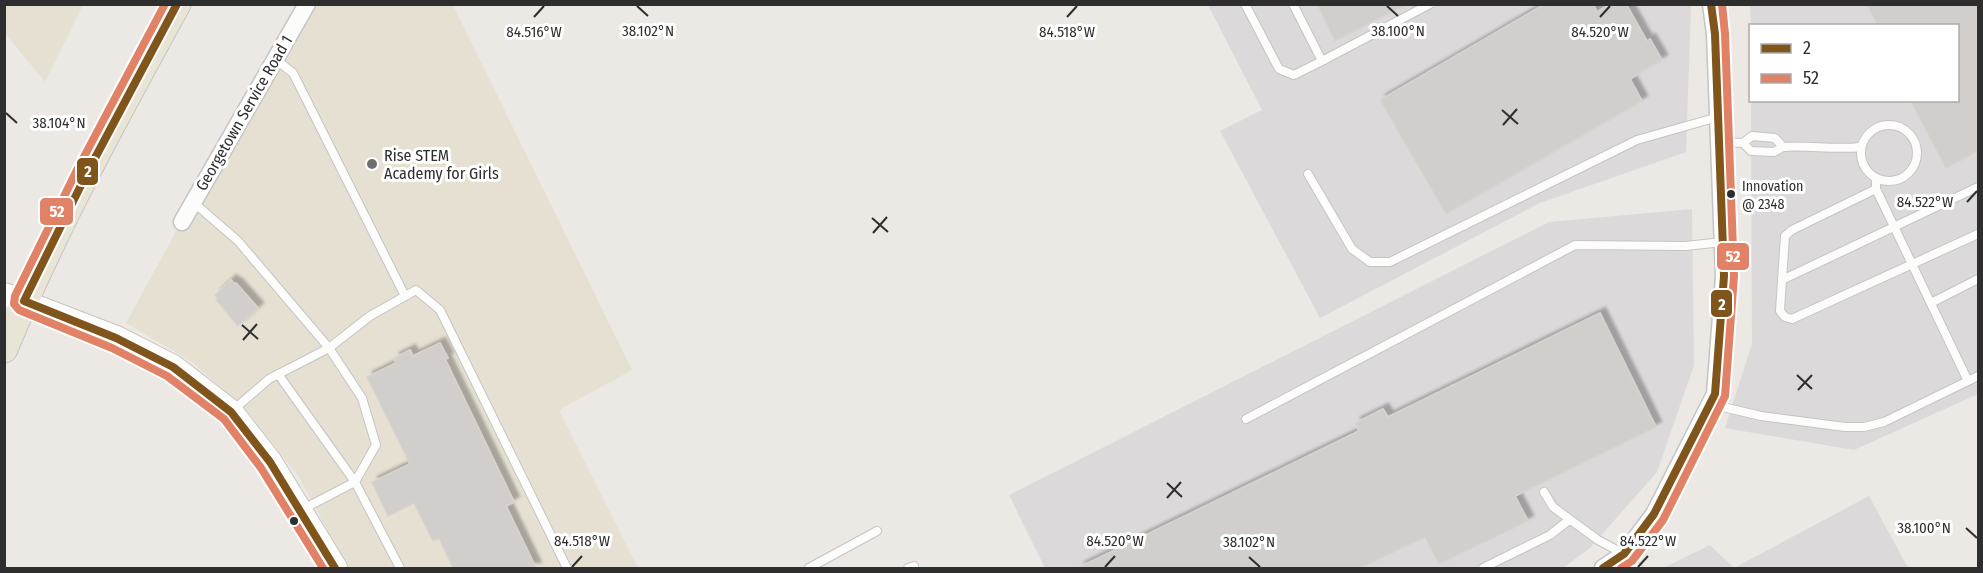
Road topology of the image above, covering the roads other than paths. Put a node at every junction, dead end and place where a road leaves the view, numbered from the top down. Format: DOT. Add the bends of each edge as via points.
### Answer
graph roads {
  1 [pos="177,4"];
  2 [pos="307,4"];
  3 [pos="1245,4"];
  4 [pos="1293,4"];
  5 [pos="1430,4"];
  6 [pos="1711,4"];
  7 [pos="275,59"];
  8 [pos="1322,61"];
  9 [pos="1718,117"];
  10 [pos="1719,142"];
  11 [pos="1743,143"];
  12 [pos="1783,147"];
  13 [pos="1861,147"];
  14 [pos="1308,174"];
  15 [pos="1876,178"];
  16 [pos="1978,187"];
  17 [pos="1876,189"];
  18 [pos="193,202"];
  19 [pos="182,222"];
  20 [pos="1894,227"];
  21 [pos="1978,234"];
  22 [pos="1723,242"];
  23 [pos="1912,265"];
  24 [pos="1978,279"];
  25 [pos="1782,280"];
  26 [pos="11,294"];
  27 [pos="405,296"];
  28 [pos="1930,303"];
  29 [pos="329,348"];
  30 [pos="4,349"];
  31 [pos="278,375"];
  32 [pos="1978,376"];
  33 [pos="1968,381"];
  34 [pos="1710,404"];
  35 [pos="231,411"];
  36 [pos="1246,419"];
  37 [pos="355,482"];
  38 [pos="1544,492"];
  39 [pos="300,511"];
  40 [pos="1569,520"];
  41 [pos="877,531"];
  42 [pos="1624,554"];
  43 [pos="335,568"];
  44 [pos="400,568"];
  45 [pos="567,568"];
  46 [pos="808,568"];
  47 [pos="1483,568"];
  48 [pos="1603,568"];
  49 [pos="1638,568"];
  1 -- 26 [label="main road" via="87,173"];
  2 -- 7 [label="street, Georgetown Service Road 1"];
  3 -- 8 [label="lane" via="1279,69 1294,75"];
  4 -- 8 [label="lane"];
  5 -- 8 [label="lane"];
  6 -- 9 [label="street"];
  7 -- 18 [label="street, Georgetown Service Road 1"];
  7 -- 27 [label="lane" via="293,73"];
  9 -- 10 [label="street"];
  9 -- 14 [label="lane" via="1637,140 1390,262 1370,262 1352,249"];
  10 -- 11 [label="lane"];
  10 -- 22 [label="street"];
  11 -- 12 [label="lane" via="1751,151 1774,152"];
  11 -- 12 [label="lane" via="1752,136 1775,138"];
  12 -- 13 [label="lane"];
  13 -- 15 [label="lane" via="1863,165"];
  13 -- 15 [label="lane" via="1871,131 1888,124 1906,130 1912,138 1917,155 1910,172 1894,181"];
  15 -- 17 [label="lane"];
  16 -- 20 [label="lane"];
  17 -- 20 [label="lane"];
  17 -- 25 [label="lane" via="1785,236"];
  18 -- 19 [label="street, Georgetown Service Road 1"];
  18 -- 29 [label="lane" via="238,240"];
  20 -- 23 [label="lane"];
  20 -- 25 [label="lane"];
  21 -- 23 [label="lane"];
  22 -- 34 [label="street" via="1720,335 1715,394"];
  22 -- 36 [label="lane" via="1685,246 1575,245"];
  23 -- 25 [label="lane" via="1792,320 1780,311"];
  23 -- 28 [label="lane"];
  24 -- 28 [label="lane"];
  26 -- 30 [label="main road"];
  26 -- 35 [label="street" via="116,338 173,367"];
  27 -- 29 [label="lane" via="370,316"];
  27 -- 45 [label="lane" via="416,290 440,310"];
  28 -- 33 [label="lane"];
  29 -- 31 [label="lane"];
  29 -- 37 [label="lane" via="362,398 376,445"];
  31 -- 35 [label="lane"];
  31 -- 37 [label="lane"];
  32 -- 33 [label="lane"];
  33 -- 34 [label="lane" via="1884,422 1864,427 1761,416"];
  34 -- 42 [label="street" via="1654,514"];
  35 -- 39 [label="street" via="270,462"];
  37 -- 39 [label="lane"];
  37 -- 44 [label="lane"];
  38 -- 40 [label="lane" via="1552,507"];
  39 -- 43 [label="street"];
  40 -- 42 [label="lane"];
  40 -- 47 [label="lane" via="1550,535"];
  41 -- 46 [label="lane"];
  42 -- 48 [label="street"];
  42 -- 49 [label="lane"];
}
